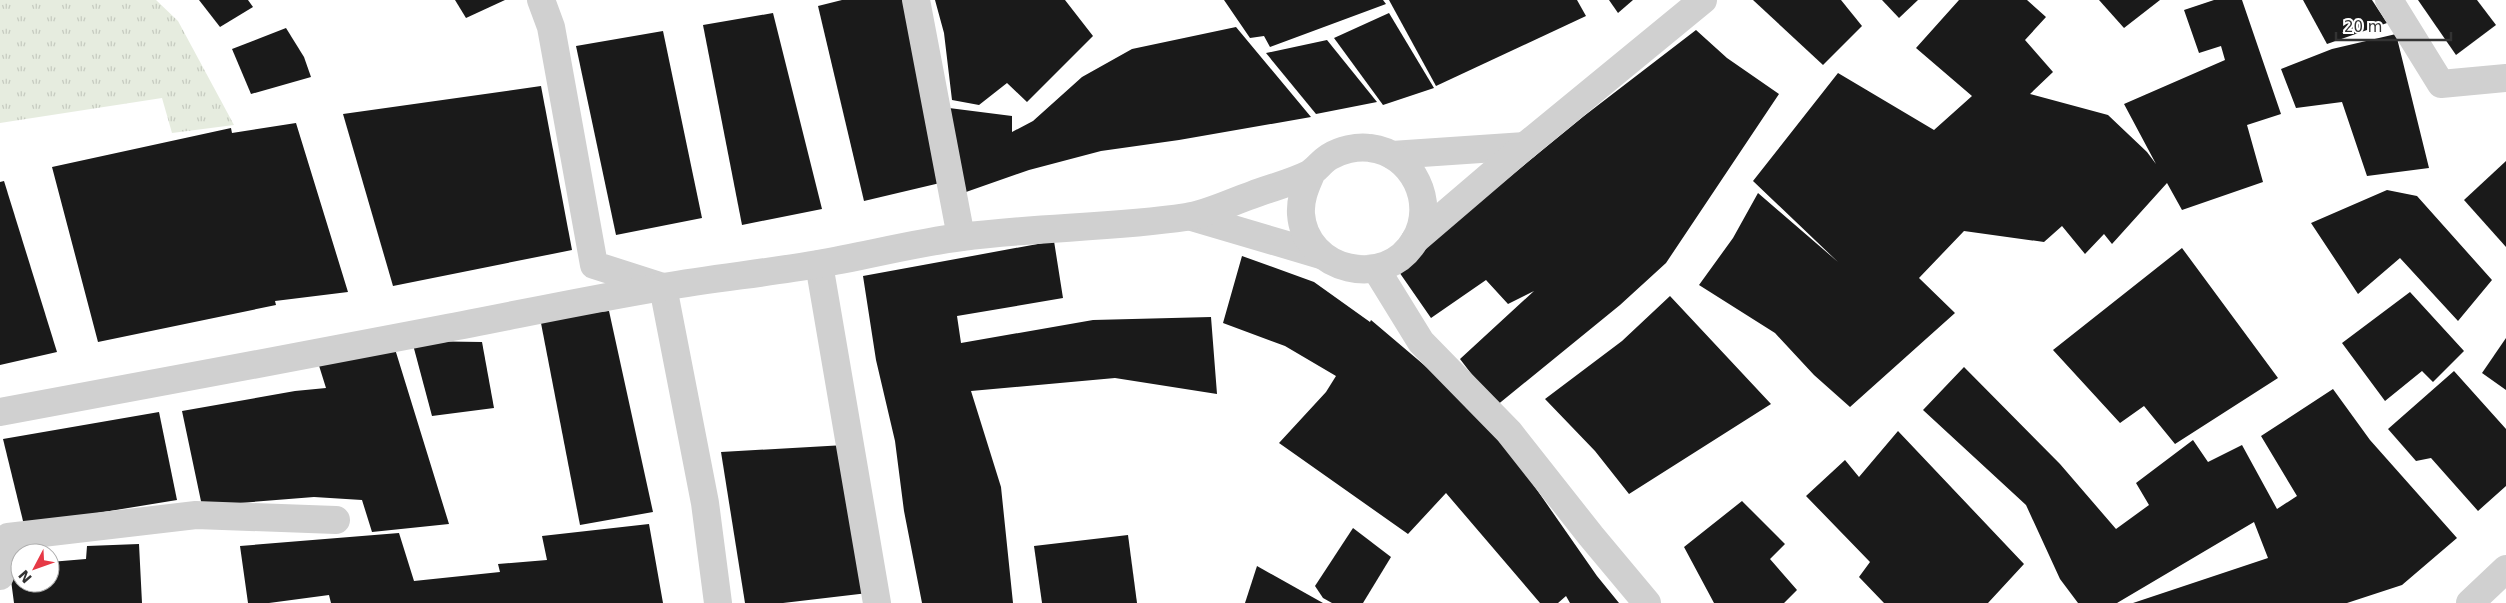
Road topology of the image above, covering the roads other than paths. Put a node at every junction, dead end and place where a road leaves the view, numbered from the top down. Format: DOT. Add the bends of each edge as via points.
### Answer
graph roads {
  1 [pos="541,0"];
  2 [pos="916,0"];
  3 [pos="1703,0"];
  4 [pos="2389,0"];
  5 [pos="2506,78"];
  6 [pos="1525,146"];
  7 [pos="1392,155"];
  8 [pos="1312,172"];
  9 [pos="1192,217"];
  10 [pos="960,237"];
  11 [pos="1415,240"];
  12 [pos="1320,254"];
  13 [pos="819,264"];
  14 [pos="1376,269"];
  15 [pos="663,287"];
  16 [pos="0,412"];
  17 [pos="336,520"];
  18 [pos="2506,569"];
  19 [pos="0,576"];
  20 [pos="718,603"];
  21 [pos="877,603"];
  22 [pos="1647,603"];
  23 [pos="2470,603"];
  1 -- 15 [label="street" via="551,27 594,265"];
  2 -- 10 [label="street"];
  3 -- 6 [label="street"];
  4 -- 5 [label="street" via="2441,84"];
  6 -- 7 [label="street"];
  6 -- 11 [label="street"];
  7 -- 8 [label="street" via="1371,148 1349,149 1328,157"];
  7 -- 11 [label="street" via="1408,167 1419,184 1424,203 1423,223"];
  8 -- 9 [label="street"];
  8 -- 12 [label="street" via="1302,193 1301,215 1308,237"];
  9 -- 10 [label="street"];
  9 -- 12 [label="street"];
  10 -- 13 [label="street"];
  11 -- 14 [label="street" via="1405,254"];
  12 -- 14 [label="street" via="1347,268"];
  13 -- 15 [label="street"];
  13 -- 21 [label="street"];
  14 -- 22 [label="street" via="1421,342 1509,432"];
  15 -- 16 [label="street"];
  15 -- 20 [label="street" via="705,503"];
  17 -- 19 [label="street" via="196,515 8,537"];
  18 -- 23 [label="street"];
}
